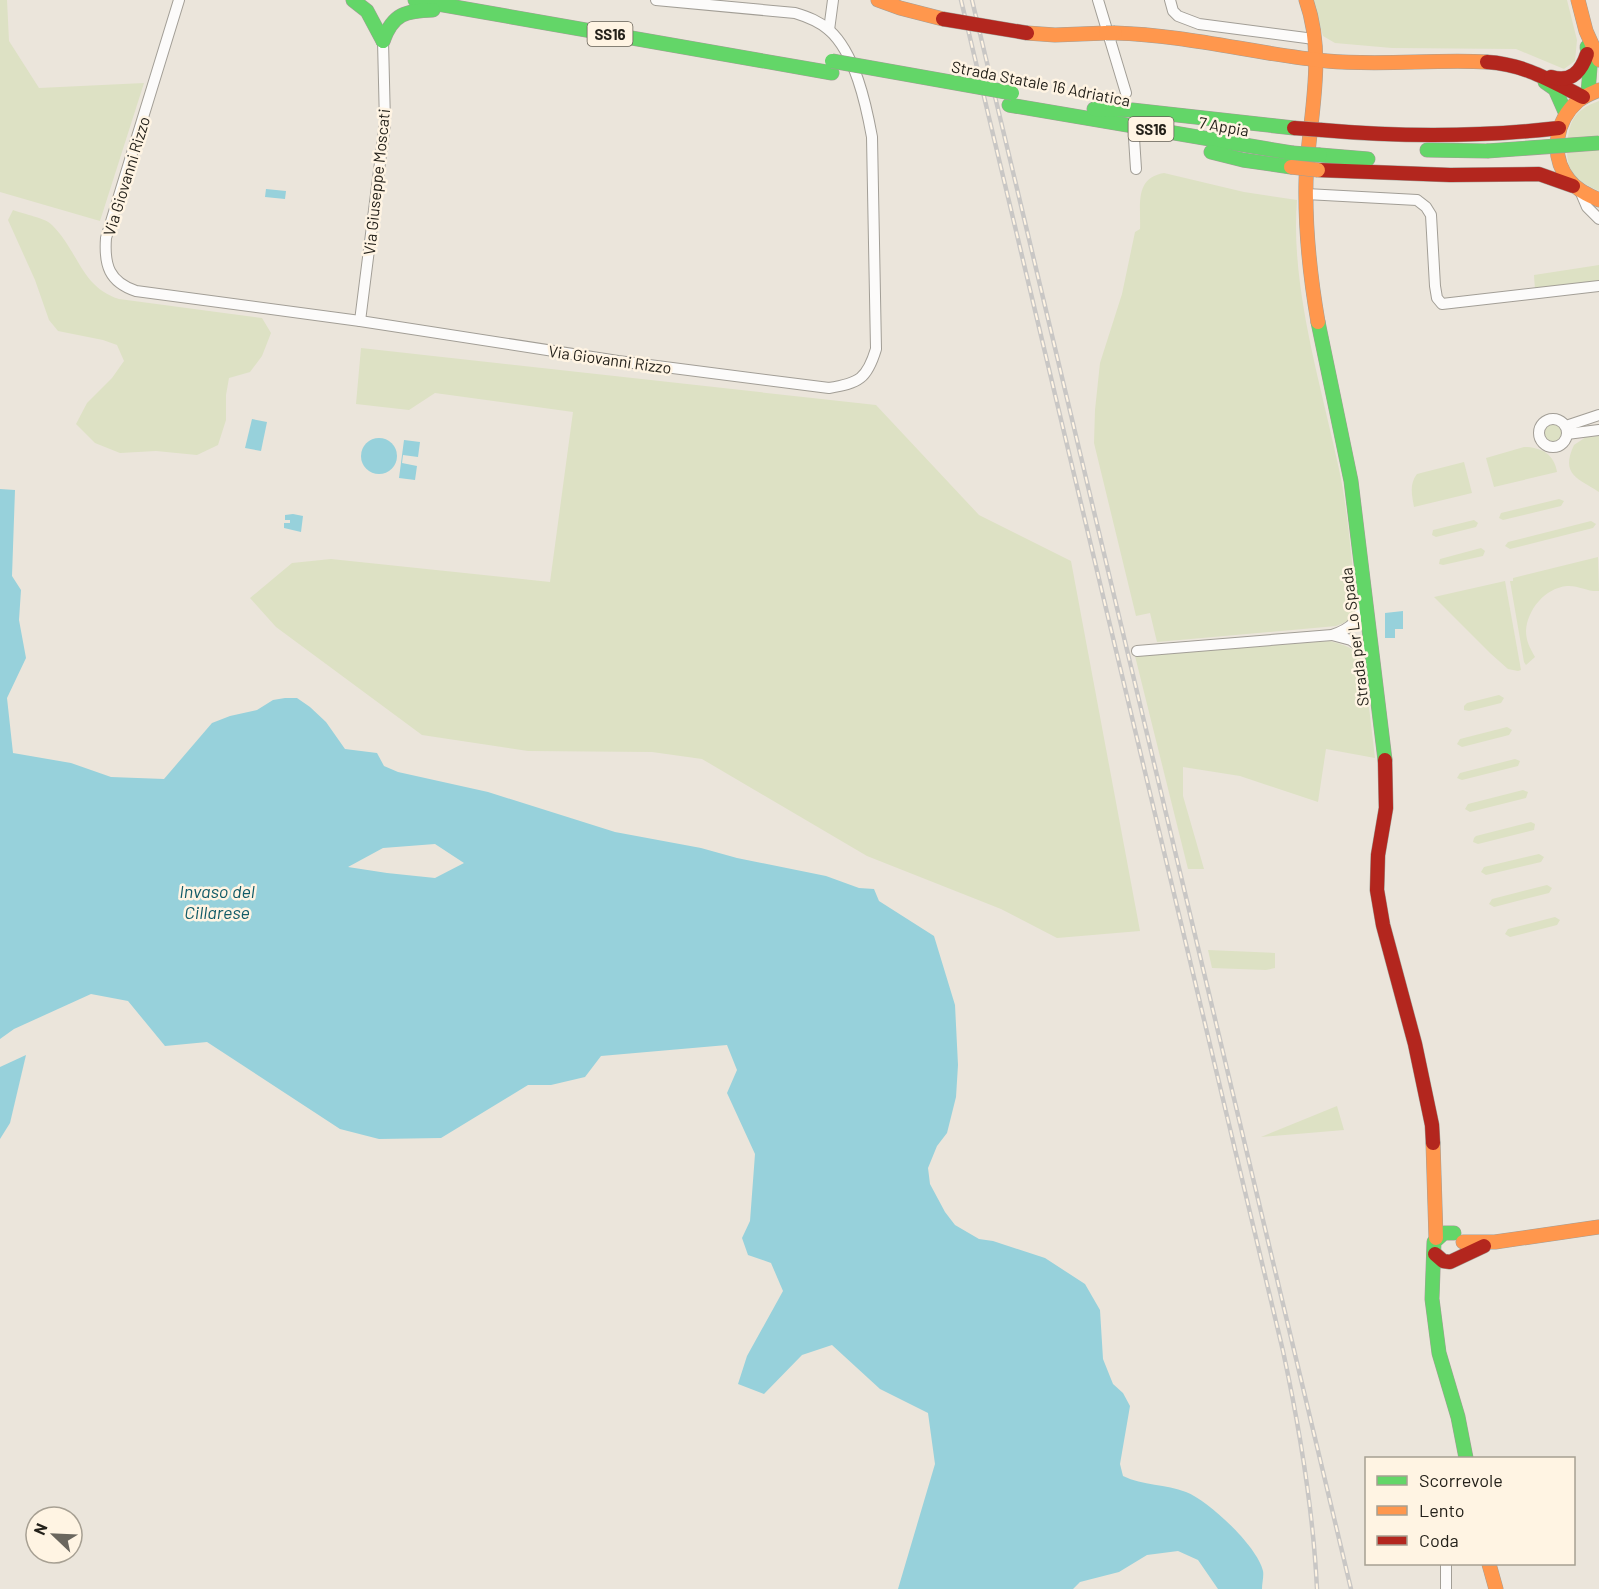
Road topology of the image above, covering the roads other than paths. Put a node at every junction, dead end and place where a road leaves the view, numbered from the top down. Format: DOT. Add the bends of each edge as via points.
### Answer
graph roads {
  1 [pos="179,0"];
  2 [pos="353,0"];
  3 [pos="415,0"];
  4 [pos="481,0"];
  5 [pos="656,0"];
  6 [pos="833,0"];
  7 [pos="878,0"];
  8 [pos="1098,0"];
  9 [pos="1170,0"];
  10 [pos="1306,0"];
  11 [pos="1578,0"];
  12 [pos="464,9"];
  13 [pos="829,30"];
  14 [pos="1314,39"];
  15 [pos="383,41"];
  16 [pos="1593,57"];
  17 [pos="1317,60"];
  18 [pos="832,67"];
  19 [pos="1540,75"];
  20 [pos="1126,93"];
  21 [pos="1590,94"];
  22 [pos="1091,114"];
  23 [pos="1566,114"];
  24 [pos="1559,128"];
  25 [pos="1134,138"];
  26 [pos="1599,143"];
  27 [pos="1292,148"];
  28 [pos="1380,148"];
  29 [pos="1414,150"];
  30 [pos="1488,156"];
  31 [pos="1599,156"];
  32 [pos="1320,157"];
  33 [pos="1136,169"];
  34 [pos="1577,189"];
  35 [pos="1306,194"];
  36 [pos="1599,200"];
  37 [pos="1599,219"];
  38 [pos="1599,286"];
  39 [pos="360,321"];
  40 [pos="1599,415"];
  41 [pos="1599,430"];
  42 [pos="1366,601"];
  43 [pos="1370,633"];
  44 [pos="1349,635"];
  45 [pos="1137,651"];
  46 [pos="1372,656"];
  47 [pos="1434,1208"];
  48 [pos="1599,1227"];
  49 [pos="1436,1238"];
  50 [pos="1459,1244"];
  51 [pos="1435,1254"];
  52 [pos="1449,1262"];
  53 [pos="1433,1286"];
  54 [pos="1458,1417"];
  55 [pos="1458,1457"];
  56 [pos="1466,1457"];
  57 [pos="1446,1565"];
  58 [pos="1490,1565"];
  59 [pos="1446,1589"];
  60 [pos="1496,1589"];
  1 -- 39 [label="street, Via Giovanni Rizzo" via="106,238 105,257 112,274 124,287 136,291"];
  2 -- 15 [label="main road" via="367,11"];
  3 -- 12 [label="main road, SS16"];
  4 -- 18 [label="main road, SS16"];
  5 -- 13 [label="street, Via Giovanni Rizzo" via="795,13"];
  6 -- 13 [label="street"];
  7 -- 17 [label="main road, bridge" via="943,19 1027,33 1137,32 1199,38"];
  8 -- 20 [label="street"];
  9 -- 14 [label="street" via="1178,16 1199,24"];
  10 -- 14 [label="main road, Strada per Lo Spada"];
  11 -- 16 [label="main road"];
  12 -- 15 [label="main road" via="402,14 391,21"];
  12 -- 18 [label="main road, SS16"];
  13 -- 39 [label="street, Via Giovanni Rizzo" via="850,61 872,138 876,349 870,368 853,384 829,388 751,379"];
  14 -- 17 [label="main road, Strada per Lo Spada"];
  15 -- 39 [label="street, Via Giuseppe Moscati" via="384,123"];
  16 -- 19 [label="main road" via="1566,80"];
  16 -- 21 [label="main road"];
  17 -- 19 [label="main road" via="1511,64"];
  17 -- 35 [label="main road, Strada per Lo Spada"];
  18 -- 22 [label="main road, 7 Appia / SS16"];
  19 -- 21 [label="main road"];
  19 -- 23 [label="main road" via="1554,89"];
  21 -- 23 [label="main road"];
  22 -- 27 [label="main road, 7 Appia / SS16"];
  22 -- 27 [label="main road" via="1132,110"];
  23 -- 24 [label="main road"];
  24 -- 27 [label="main road, bridge" via="1443,137 1322,130"];
  24 -- 34 [label="main road" via="1558,159 1563,173"];
  25 -- 33 [label="street"];
  26 -- 30 [label="main road, SS16, bridge"];
  27 -- 32 [label="main road, SS16, bridge"];
  28 -- 32 [label="main road, SS16"];
  29 -- 30 [label="main road, SS16"];
  30 -- 31 [label="main road, SS16"];
  30 -- 32 [label="main road, SS16" via="1406,161"];
  32 -- 34 [label="main road" via="1441,175 1539,174"];
  34 -- 36 [label="main road"];
  34 -- 37 [label="street"];
  35 -- 38 [label="street" via="1417,200 1426,207 1431,216 1435,286 1442,304"];
  35 -- 42 [label="main road, Strada per Lo Spada" via="1314,309 1351,480"];
  40 -- 41 [label="street" via="1566,430"];
  42 -- 43 [label="main road, Strada per Lo Spada"];
  42 -- 44 [label="street"];
  43 -- 44 [label="street"];
  43 -- 46 [label="main road, Strada per Lo Spada"];
  44 -- 45 [label="street"];
  44 -- 46 [label="street"];
  46 -- 47 [label="main road, Strada per Lo Spada" via="1387,788 1377,890 1429,1109"];
  47 -- 49 [label="main road, Strada per Lo Spada"];
  47 -- 50 [label="main road"];
  48 -- 50 [label="main road"];
  49 -- 50 [label="main road" via="1444,1233"];
  49 -- 51 [label="main road"];
  50 -- 52 [label="main road" via="1454,1261"];
  51 -- 52 [label="main road"];
  51 -- 53 [label="main road"];
  52 -- 53 [label="main road"];
  53 -- 54 [label="main road" via="1439,1353"];
  54 -- 55 [label="street"];
  54 -- 56 [label="main road"];
  57 -- 59 [label="street"];
  58 -- 60 [label="main road"];
}
